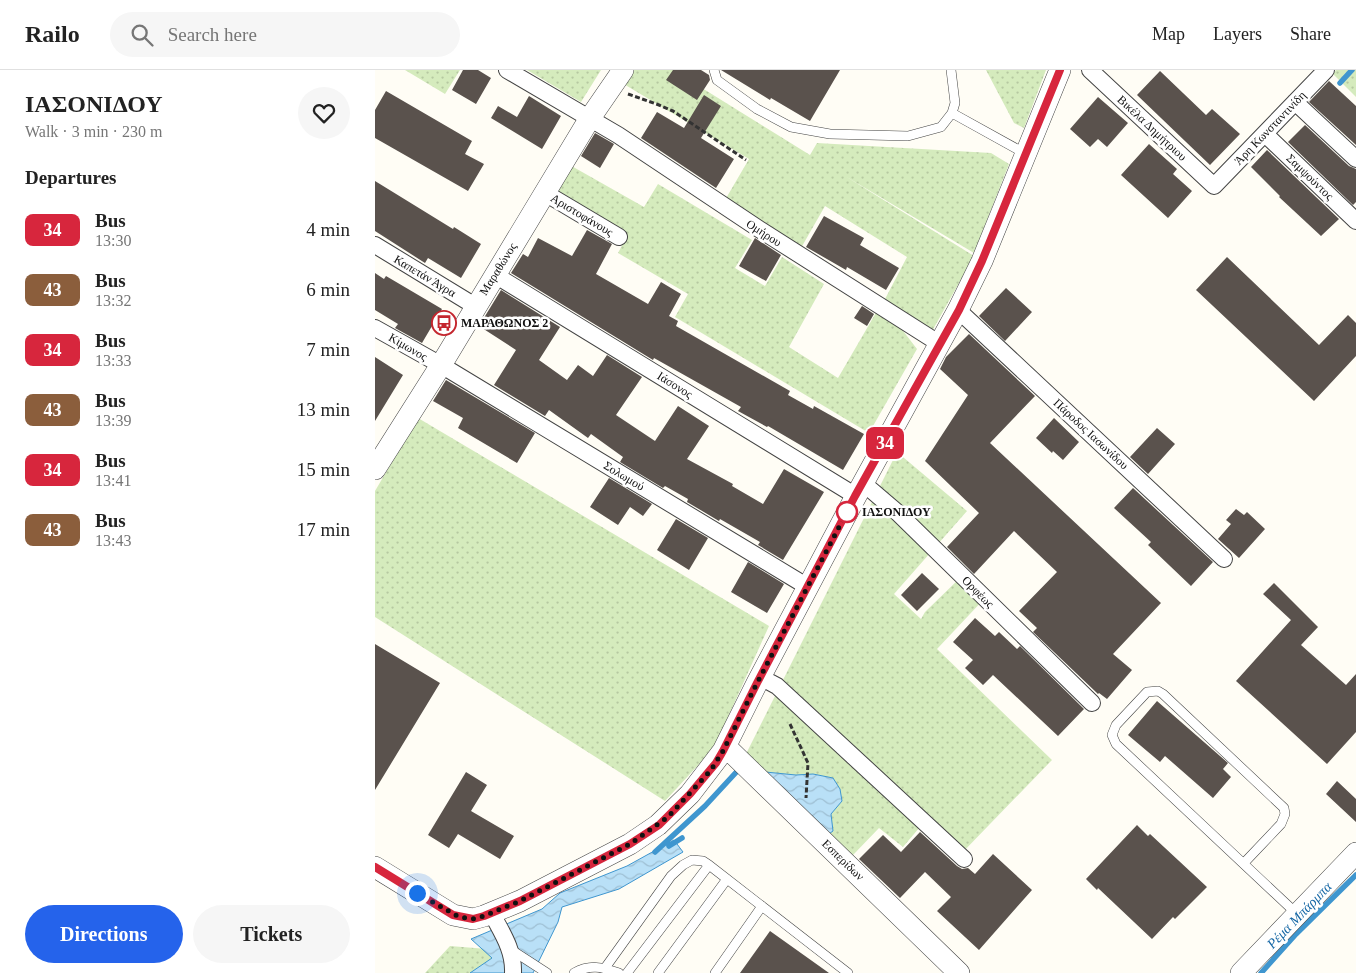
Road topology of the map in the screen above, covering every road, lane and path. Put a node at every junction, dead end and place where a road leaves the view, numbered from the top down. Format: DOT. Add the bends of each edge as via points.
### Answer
graph roads {
  1 [pos="507,70"];
  2 [pos="714,70"];
  3 [pos="951,70"];
  4 [pos="1060,70"];
  5 [pos="1090,70"];
  6 [pos="1326,70"];
  7 [pos="617,78"];
  8 [pos="1295,102"];
  9 [pos="952,113"];
  10 [pos="590,118"];
  11 [pos="1265,134"];
  12 [pos="1026,154"];
  13 [pos="1356,159"];
  14 [pos="746,160"];
  15 [pos="1214,186"];
  16 [pos="545,192"];
  17 [pos="1356,221"];
  18 [pos="619,237"];
  19 [pos="375,245"];
  20 [pos="495,275"];
  21 [pos="475,306"];
  22 [pos="959,310"];
  23 [pos="375,328"];
  24 [pos="940,344"];
  25 [pos="441,365"];
  26 [pos="375,469"];
  27 [pos="859,490"];
  28 [pos="1224,558"];
  29 [pos="807,587"];
  30 [pos="760,677"];
  31 [pos="1092,703"];
  32 [pos="787,718"];
  33 [pos="726,747"];
  34 [pos="805,823"];
  35 [pos="1356,853"];
  36 [pos="964,858"];
  37 [pos="1244,863"];
  38 [pos="709,865"];
  39 [pos="375,867"];
  40 [pos="727,879"];
  41 [pos="763,906"];
  42 [pos="492,914"];
  43 [pos="1297,914"];
  44 [pos="510,949"];
  45 [pos="605,968"];
  46 [pos="513,973"];
  47 [pos="547,973"];
  48 [pos="574,973"];
  49 [pos="619,973"];
  50 [pos="627,973"];
  51 [pos="658,973"];
  52 [pos="715,973"];
  53 [pos="848,973"];
  54 [pos="959,973"];
  55 [pos="1241,973"];
  1 -- 10 [label="street, Ομήρου"];
  2 -- 9 [label="lane" via="717,80 757,109 791,127 815,132 908,136 941,126"];
  3 -- 9 [label="lane" via="955,102"];
  4 -- 12 [label="street"];
  5 -- 15 [label="street, Βικέλα Δημήτριου"];
  6 -- 8 [label="street, Άρη Κωνσταντινίδη"];
  7 -- 10 [label="street, Μαραθώνος"];
  7 -- 14 [label="path" via="634,98 673,111"];
  8 -- 11 [label="street, Άρη Κωνσταντινίδη"];
  8 -- 13 [label="street"];
  9 -- 12 [label="lane"];
  10 -- 16 [label="street, Μαραθώνος"];
  10 -- 24 [label="street, Ομήρου"];
  11 -- 15 [label="street, Άρη Κωνσταντινίδη"];
  11 -- 17 [label="street, Σαμψούντος"];
  12 -- 22 [label="street"];
  16 -- 18 [label="street, Αριστοφάνους"];
  16 -- 20 [label="street, Μαραθώνος"];
  19 -- 21 [label="street, Καπετάν Άγρα"];
  20 -- 21 [label="street, Μαραθώνος"];
  20 -- 27 [label="street, Ιάσονος"];
  21 -- 25 [label="street, Μαραθώνος"];
  22 -- 24 [label="street"];
  22 -- 28 [label="street, Πάροδος Ιασωνίδου"];
  23 -- 25 [label="street, Κίμωνος"];
  24 -- 27 [label="street"];
  25 -- 26 [label="street, Μαραθώνος"];
  25 -- 29 [label="street, Σολωμού"];
  27 -- 29 [label="street"];
  27 -- 31 [label="street, Ορφέως" via="897,512"];
  29 -- 30 [label="street"];
  30 -- 33 [label="street"];
  30 -- 36 [label="street" via="777,686"];
  32 -- 34 [label="path" via="808,763"];
  33 -- 34 [label="street, Εσπερίδων"];
  33 -- 42 [label="street" via="690,794 650,832"];
  34 -- 54 [label="street, Εσπερίδων"];
  35 -- 43 [label="street"];
  37 -- 37 [label="lane" via="1113,740 1115,725 1147,692 1163,694 1284,808 1281,824"];
  37 -- 43 [label="lane"];
  38 -- 40 [label="lane"];
  38 -- 45 [label="lane" via="692,860 671,876"];
  38 -- 50 [label="lane"];
  39 -- 42 [label="street" via="453,915 473,919"];
  40 -- 41 [label="lane"];
  40 -- 51 [label="lane"];
  41 -- 52 [label="lane"];
  41 -- 53 [label="lane"];
  42 -- 44 [label="street"];
  43 -- 55 [label="street"];
  44 -- 46 [label="street"];
  44 -- 47 [label="lane"];
  45 -- 48 [label="lane" via="591,966"];
  45 -- 49 [label="lane"];
}
